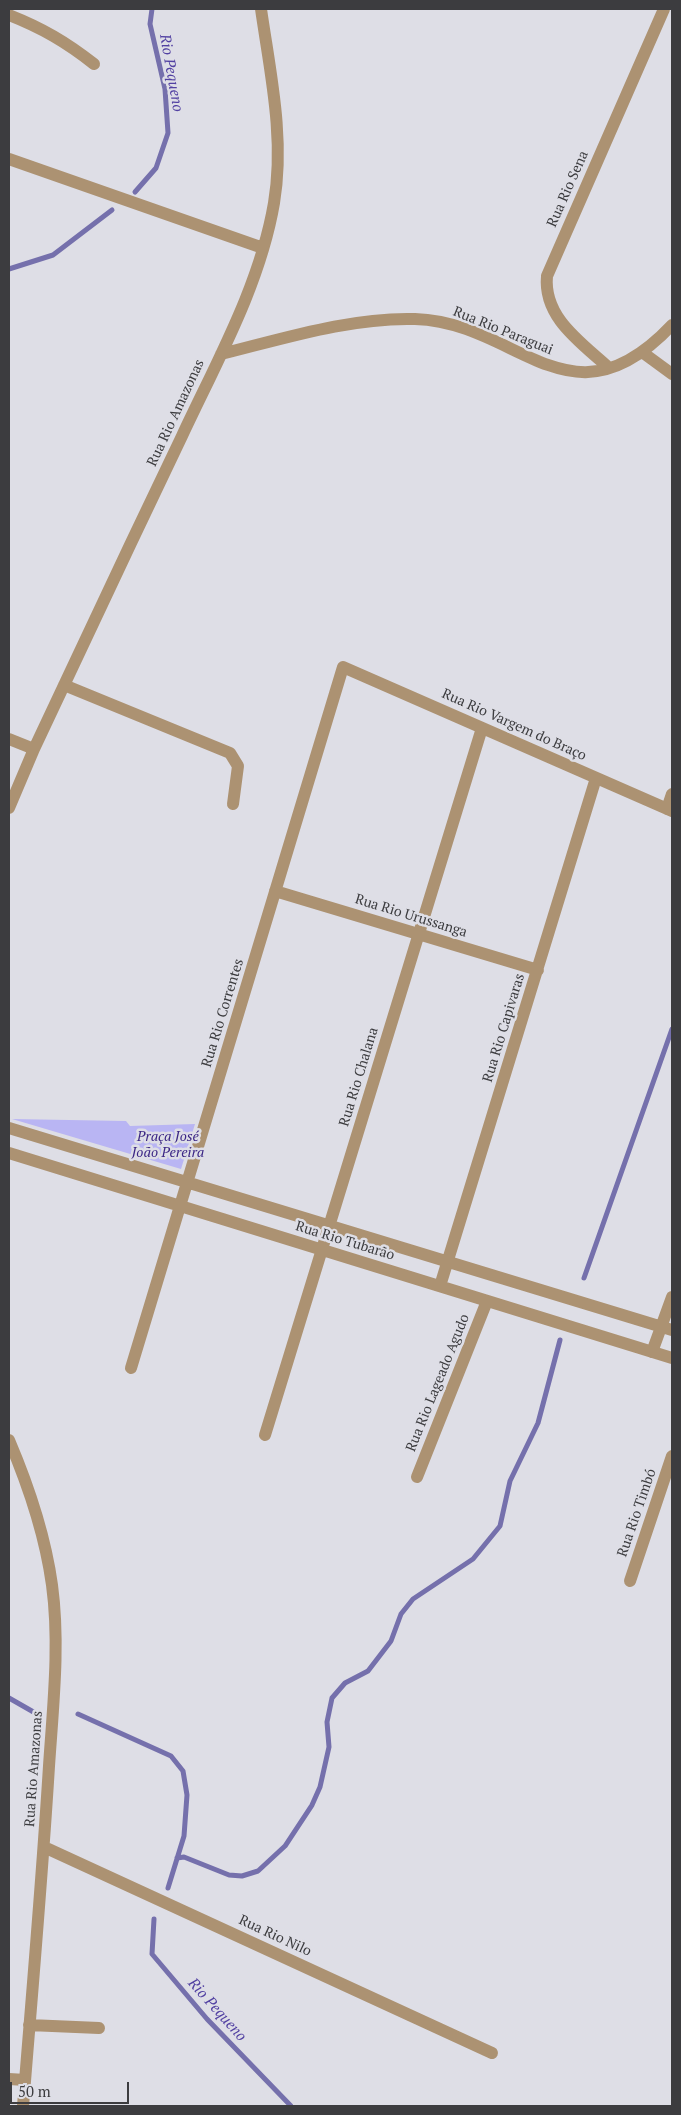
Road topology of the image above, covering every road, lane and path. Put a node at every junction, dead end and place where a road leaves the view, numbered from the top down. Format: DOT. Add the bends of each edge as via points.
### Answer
graph roads {
  1 [pos="261,9"];
  2 [pos="664,9"];
  3 [pos="9,15"];
  4 [pos="94,64"];
  5 [pos="9,159"];
  6 [pos="263,248"];
  7 [pos="672,325"];
  8 [pos="642,352"];
  9 [pos="221,354"];
  10 [pos="609,368"];
  11 [pos="672,374"];
  12 [pos="343,667"];
  13 [pos="64,685"];
  14 [pos="482,728"];
  15 [pos="9,739"];
  16 [pos="34,749"];
  17 [pos="596,778"];
  18 [pos="672,794"];
  19 [pos="233,804"];
  20 [pos="9,808"];
  21 [pos="670,810"];
  22 [pos="275,891"];
  23 [pos="419,935"];
  24 [pos="538,970"];
  25 [pos="9,1128"];
  26 [pos="9,1153"];
  27 [pos="187,1182"];
  28 [pos="180,1206"];
  29 [pos="329,1225"];
  30 [pos="322,1250"];
  31 [pos="448,1262"];
  32 [pos="440,1286"];
  33 [pos="672,1297"];
  34 [pos="487,1301"];
  35 [pos="667,1329"];
  36 [pos="652,1352"];
  37 [pos="672,1358"];
  38 [pos="131,1368"];
  39 [pos="265,1435"];
  40 [pos="9,1440"];
  41 [pos="672,1456"];
  42 [pos="417,1477"];
  43 [pos="630,1581"];
  44 [pos="44,1847"];
  45 [pos="29,2024"];
  46 [pos="99,2028"];
  47 [pos="492,2053"];
  48 [pos="9,2079"];
  49 [pos="25,2080"];
  50 [pos="23,2106"];
  1 -- 6 [label="street, Rua Rio Amazonas" via="275,101 278,152 274,201"];
  2 -- 10 [label="street, Rua Rio Sena" via="547,276 546,291 560,322"];
  3 -- 4 [label="street" via="55,36"];
  5 -- 6 [label="street"];
  6 -- 9 [label="street, Rua Rio Amazonas"];
  7 -- 8 [label="street, Rua Rio Paraguai"];
  8 -- 10 [label="street, Rua Rio Paraguai"];
  8 -- 11 [label="street"];
  9 -- 10 [label="street, Rua Rio Paraguai" via="324,330 413,319 459,328 558,370 583,372"];
  9 -- 13 [label="street, Rua Rio Amazonas"];
  12 -- 14 [label="street, Rua Rio Vargem do Braço"];
  12 -- 22 [label="street, Rua Rio Correntes"];
  13 -- 16 [label="street, Rua Rio Amazonas"];
  13 -- 19 [label="street" via="230,753 238,766"];
  14 -- 17 [label="street, Rua Rio Vargem do Braço"];
  14 -- 23 [label="street, Rua Rio Chalana"];
  15 -- 16 [label="street"];
  16 -- 20 [label="street, Rua Rio Amazonas"];
  17 -- 21 [label="street, Rua Rio Vargem do Braço"];
  17 -- 24 [label="street, Rua Rio Capivaras"];
  18 -- 21 [label="street"];
  22 -- 23 [label="street, Rua Rio Urussanga"];
  22 -- 27 [label="street, Rua Rio Correntes"];
  23 -- 24 [label="street, Rua Rio Urussanga"];
  23 -- 29 [label="street, Rua Rio Chalana"];
  24 -- 31 [label="street, Rua Rio Capivaras"];
  25 -- 27 [label="street, Rua Rio Tubarão"];
  26 -- 28 [label="street, Rua Rio Tubarão"];
  27 -- 28 [label="street, Rua Rio Correntes"];
  27 -- 29 [label="street, Rua Rio Tubarão"];
  28 -- 30 [label="street, Rua Rio Tubarão"];
  28 -- 38 [label="street, Rua Rio Correntes"];
  29 -- 30 [label="street, Rua Rio Chalana"];
  29 -- 31 [label="street, Rua Rio Tubarão"];
  30 -- 32 [label="street, Rua Rio Tubarão"];
  30 -- 39 [label="street, Rua Rio Chalana"];
  31 -- 32 [label="street, Rua Rio Capivaras"];
  31 -- 35 [label="street, Rua Rio Tubarão"];
  32 -- 34 [label="street, Rua Rio Tubarão"];
  33 -- 35 [label="street"];
  34 -- 36 [label="street, Rua Rio Tubarão"];
  34 -- 42 [label="street, Rua Rio Lageado Agudo"];
  35 -- 36 [label="street"];
  36 -- 37 [label="street, Rua Rio Tubarão"];
  40 -- 44 [label="street, Rua Rio Amazonas" via="36,1511 52,1586 55,1675"];
  41 -- 43 [label="street, Rua Rio Timbó"];
  44 -- 45 [label="street, Rua Rio Amazonas"];
  44 -- 47 [label="street, Rua Rio Nilo"];
  45 -- 46 [label="street"];
  45 -- 49 [label="street, Rua Rio Amazonas"];
  48 -- 49 [label="street"];
  49 -- 50 [label="street, Rua Rio Amazonas"];
}
